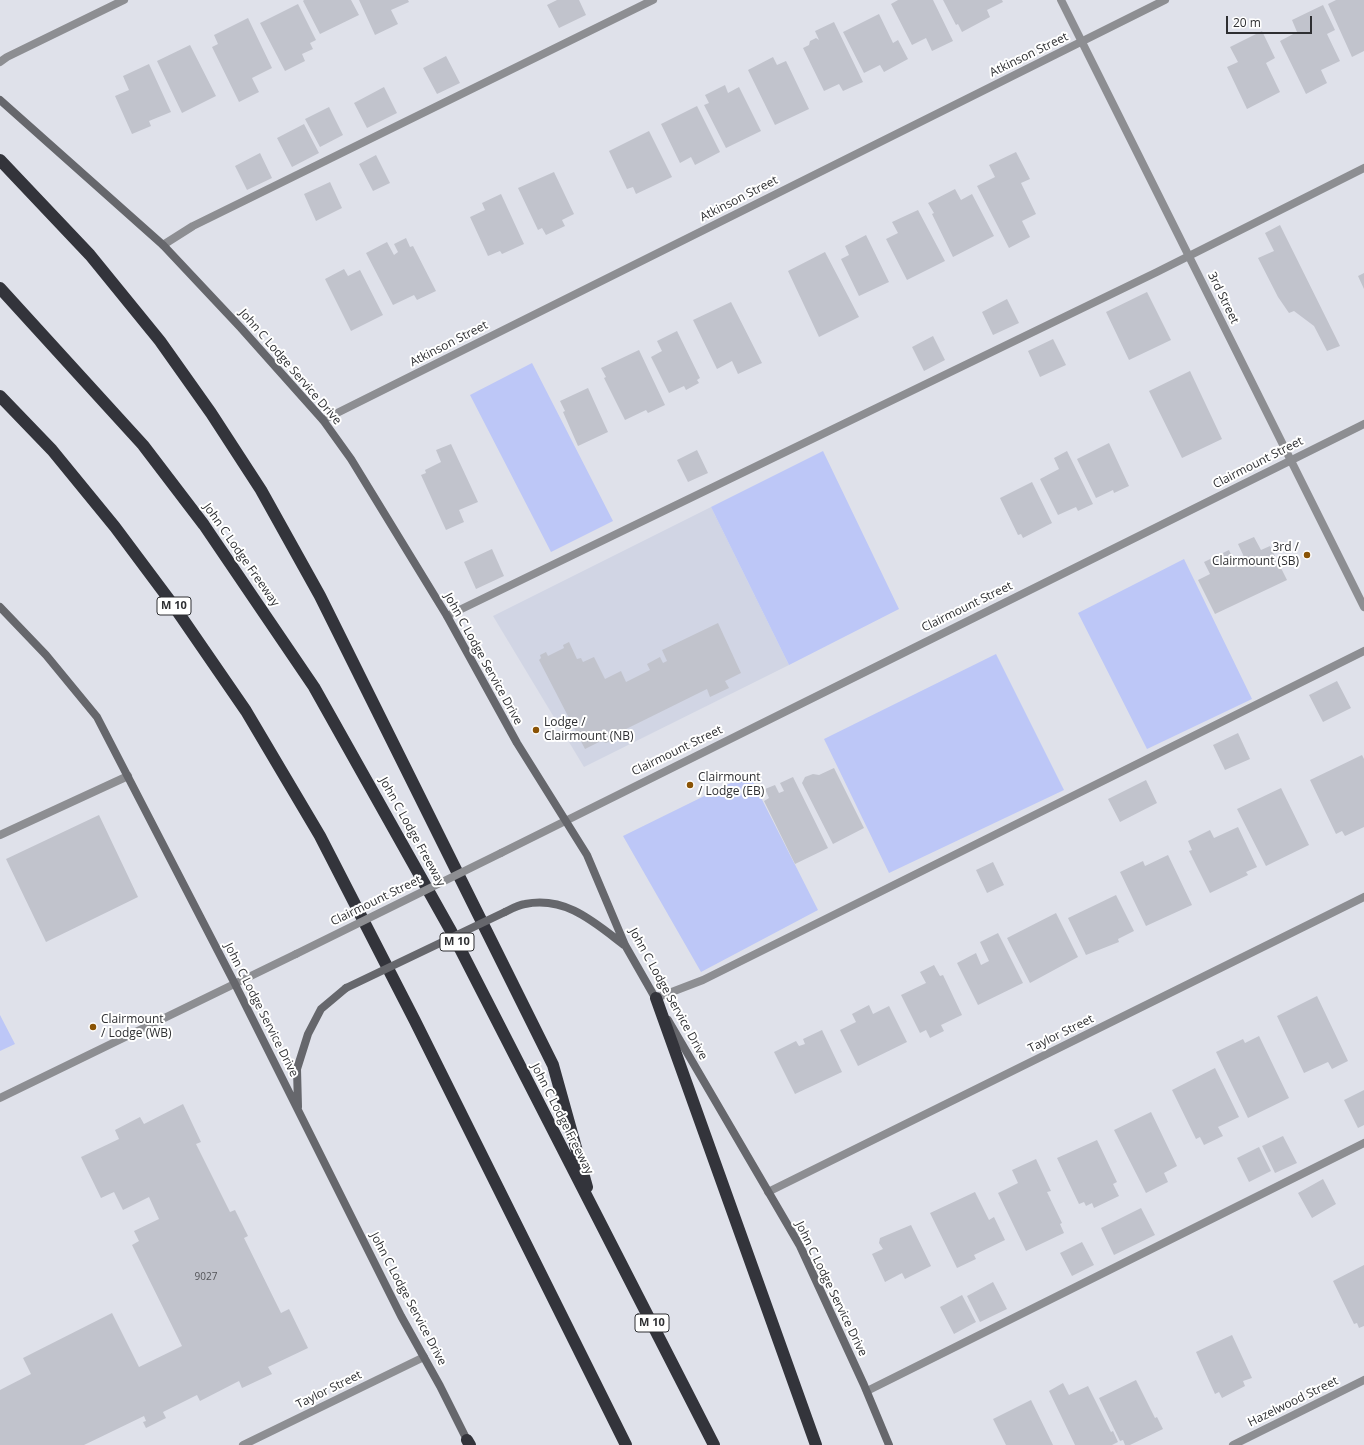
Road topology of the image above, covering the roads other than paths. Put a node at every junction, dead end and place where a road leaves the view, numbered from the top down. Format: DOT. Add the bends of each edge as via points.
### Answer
graph roads {
  1 [pos="124,0"];
  2 [pos="653,0"];
  3 [pos="1061,0"];
  4 [pos="1165,0"];
  5 [pos="1082,42"];
  6 [pos="0,62"];
  7 [pos="0,100"];
  8 [pos="0,160"];
  9 [pos="1364,168"];
  10 [pos="163,245"];
  11 [pos="1189,256"];
  12 [pos="0,288"];
  13 [pos="0,396"];
  14 [pos="323,420"];
  15 [pos="1364,424"];
  16 [pos="1292,460"];
  17 [pos="0,607"];
  18 [pos="1364,607"];
  19 [pos="447,616"];
  20 [pos="1364,651"];
  21 [pos="128,776"];
  22 [pos="565,820"];
  23 [pos="0,835"];
  24 [pos="1364,897"];
  25 [pos="625,945"];
  26 [pos="235,984"];
  27 [pos="656,998"];
  28 [pos="0,1098"];
  29 [pos="298,1109"];
  30 [pos="1364,1142"];
  31 [pos="768,1192"];
  32 [pos="591,1202"];
  33 [pos="424,1357"];
  34 [pos="1364,1380"];
  35 [pos="867,1392"];
  36 [pos="255,1442"];
  37 [pos="469,1443"];
  38 [pos="244,1445"];
  39 [pos="626,1445"];
  40 [pos="714,1445"];
  41 [pos="816,1445"];
  42 [pos="890,1445"];
  43 [pos="1233,1445"];
  1 -- 6 [label="street"];
  2 -- 10 [label="street" via="193,226"];
  3 -- 5 [label="street, 3rd Street"];
  4 -- 5 [label="street, Atkinson Street"];
  5 -- 11 [label="street, 3rd Street"];
  5 -- 14 [label="street, Atkinson Street"];
  7 -- 10 [label="main road, John C Lodge Service Drive"];
  8 -- 32 [label="highway" via="90,255 160,341 211,413 264,497 320,596 553,1065"];
  9 -- 11 [label="street"];
  10 -- 14 [label="main road, John C Lodge Service Drive"];
  11 -- 16 [label="street, 3rd Street"];
  11 -- 19 [label="street"];
  12 -- 32 [label="highway, John C Lodge Freeway / M 10" via="143,445 204,525 314,687 451,931"];
  13 -- 39 [label="highway, M 10" via="52,450 115,527 171,602 246,711 320,836"];
  14 -- 19 [label="main road, John C Lodge Service Drive" via="351,459"];
  15 -- 16 [label="street, Clairmount Street"];
  16 -- 18 [label="street, 3rd Street"];
  16 -- 22 [label="street, Clairmount Street"];
  17 -- 21 [label="main road, John C Lodge Service Drive" via="46,655 97,717"];
  19 -- 22 [label="main road, John C Lodge Service Drive" via="517,743"];
  20 -- 27 [label="street" via="710,977"];
  21 -- 23 [label="street"];
  21 -- 26 [label="main road, John C Lodge Service Drive"];
  22 -- 25 [label="main road, John C Lodge Service Drive" via="586,855"];
  22 -- 26 [label="street, Clairmount Street, bridge"];
  24 -- 31 [label="street, Taylor Street"];
  25 -- 27 [label="main road, John C Lodge Service Drive"];
  25 -- 29 [label="main road, bridge" via="580,913 551,902 524,904 346,988 321,1009 308,1034 297,1069"];
  26 -- 28 [label="street, Clairmount Street"];
  26 -- 29 [label="main road, John C Lodge Service Drive"];
  27 -- 31 [label="main road, John C Lodge Service Drive"];
  27 -- 41 [label="highway"];
  29 -- 33 [label="main road, John C Lodge Service Drive"];
  30 -- 35 [label="street"];
  31 -- 35 [label="main road, John C Lodge Service Drive" via="800,1246"];
  32 -- 40 [label="highway, John C Lodge Freeway / M 10"];
  33 -- 36 [label="street, Taylor Street"];
  33 -- 37 [label="main road, John C Lodge Service Drive"];
  34 -- 43 [label="street, Hazelwood Street"];
  35 -- 42 [label="main road, John C Lodge Service Drive"];
  36 -- 38 [label="street, Taylor Street"];
}
